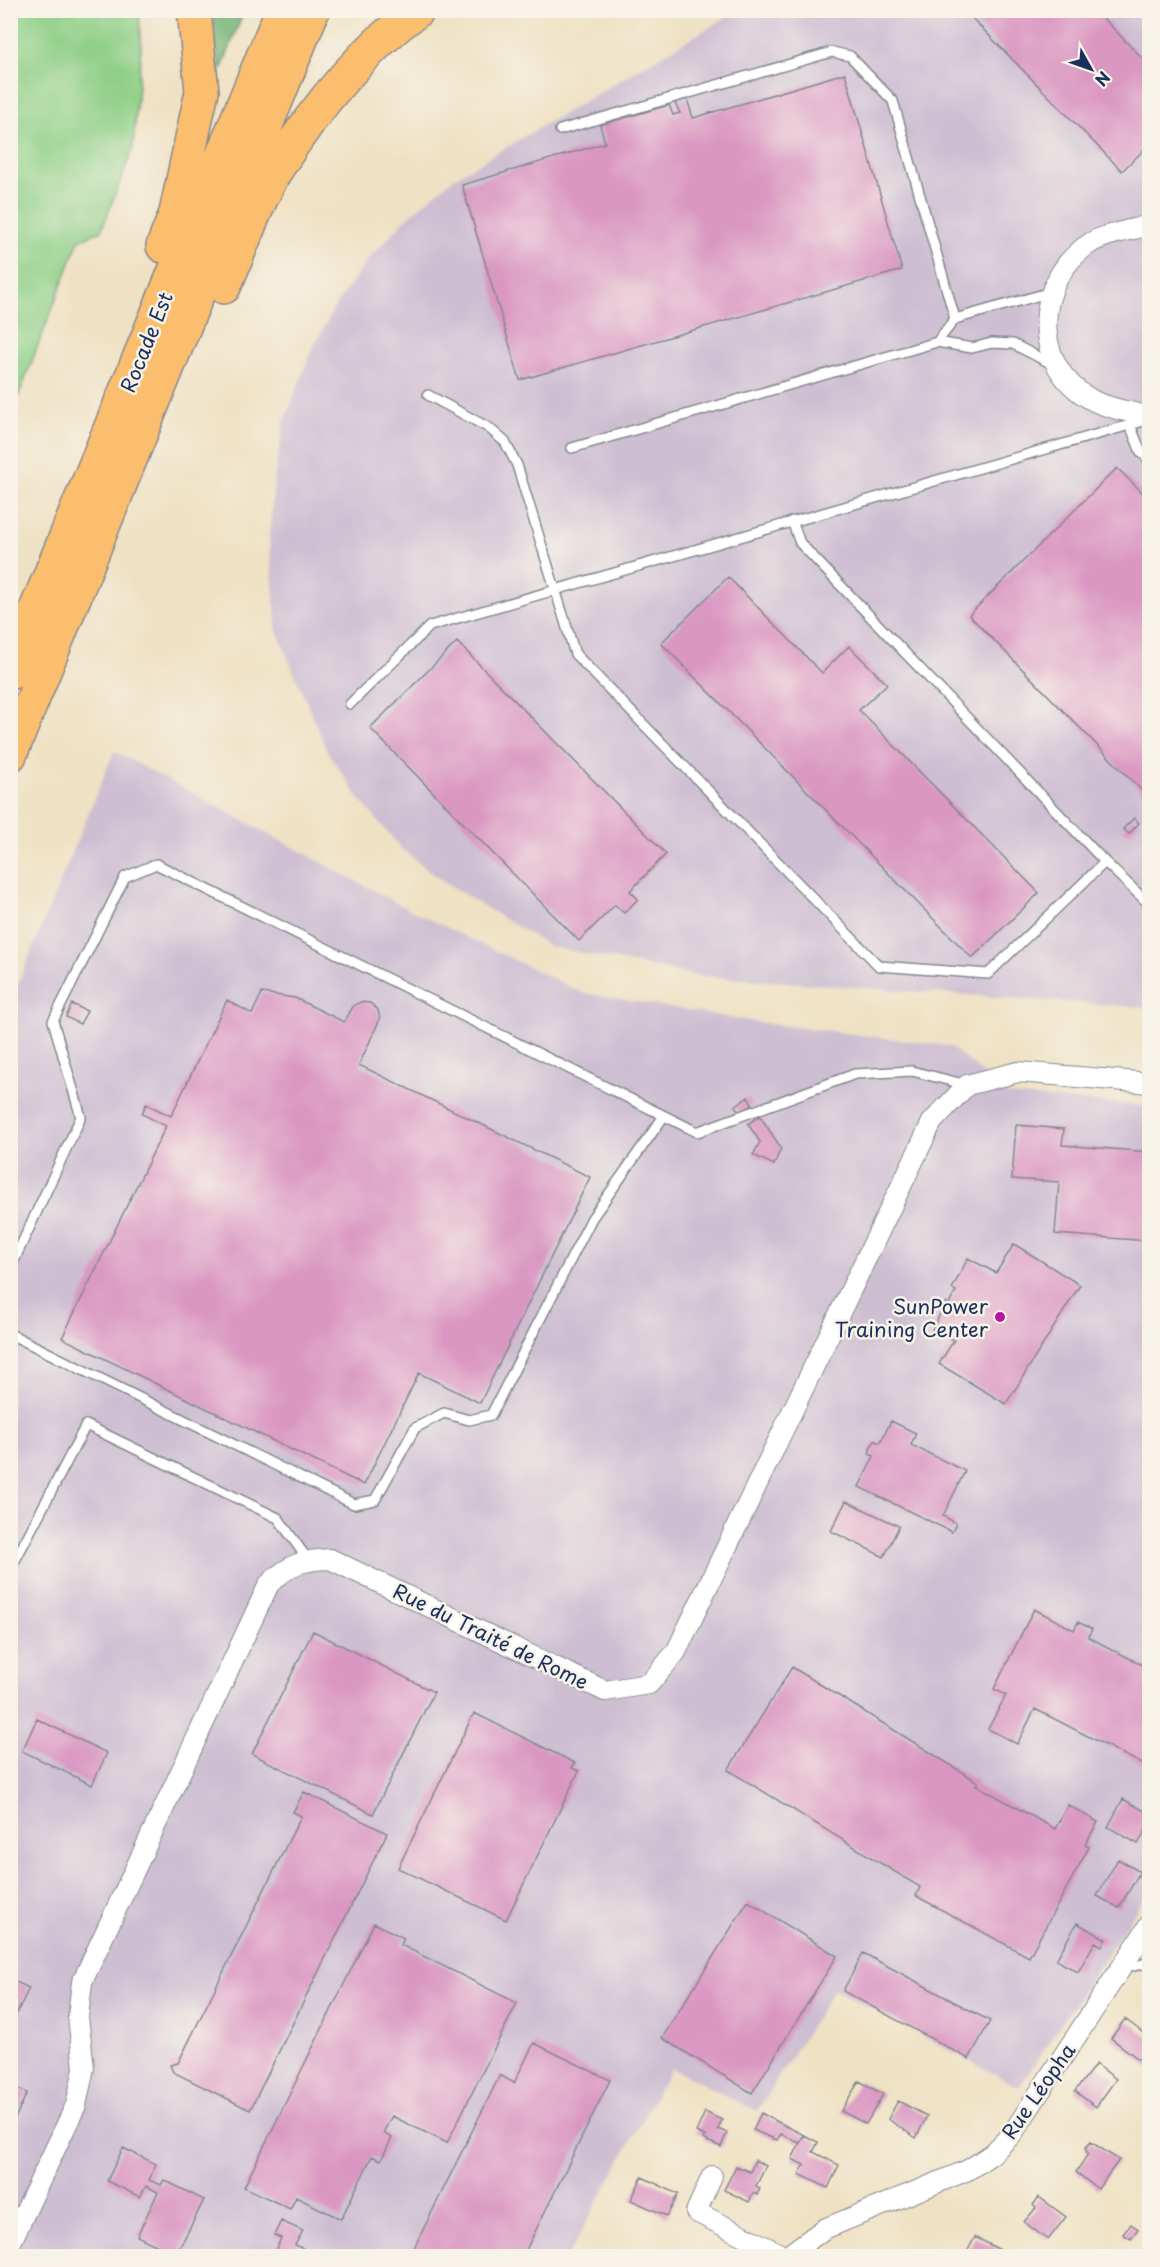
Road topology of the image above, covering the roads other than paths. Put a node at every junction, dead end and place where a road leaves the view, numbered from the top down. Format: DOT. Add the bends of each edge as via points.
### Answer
graph roads {
  1 [pos="194,10"];
  2 [pos="282,10"];
  3 [pos="313,10"];
  4 [pos="418,10"];
  5 [pos="560,130"];
  6 [pos="1149,225"];
  7 [pos="1051,292"];
  8 [pos="955,320"];
  9 [pos="937,342"];
  10 [pos="1054,366"];
  11 [pos="428,395"];
  12 [pos="1149,418"];
  13 [pos="145,425"];
  14 [pos="1130,425"];
  15 [pos="572,448"];
  16 [pos="1149,460"];
  17 [pos="792,521"];
  18 [pos="553,589"];
  19 [pos="10,636"];
  20 [pos="10,673"];
  21 [pos="350,704"];
  22 [pos="10,754"];
  23 [pos="1105,862"];
  24 [pos="1149,905"];
  25 [pos="1149,1083"];
  26 [pos="967,1084"];
  27 [pos="664,1116"];
  28 [pos="10,1269"];
  29 [pos="10,1334"];
  30 [pos="308,1560"];
  31 [pos="10,1570"];
  32 [pos="1149,1924"];
  33 [pos="1126,1960"];
  34 [pos="1149,1962"];
  35 [pos="712,2176"];
  36 [pos="10,2244"];
  37 [pos="785,2256"];
  1 -- 19 [label="highway" via="202,91 176,213"];
  2 -- 20 [label="highway, Rocade Est"];
  3 -- 13 [label="highway, Rocade Est"];
  4 -- 13 [label="highway" via="351,70 275,172 177,390"];
  5 -- 8 [label="lane" via="832,52 850,56 893,101"];
  6 -- 7 [label="street" via="1094,241 1069,262"];
  7 -- 8 [label="lane"];
  7 -- 10 [label="street" via="1045,323"];
  8 -- 9 [label="lane"];
  9 -- 10 [label="lane" via="972,348 992,343 1013,344"];
  9 -- 15 [label="lane"];
  10 -- 12 [label="street" via="1093,401"];
  11 -- 18 [label="lane" via="489,428 505,442 517,465"];
  12 -- 14 [label="lane"];
  13 -- 22 [label="highway, Rocade Est"];
  14 -- 16 [label="lane" via="1141,452"];
  14 -- 17 [label="lane"];
  17 -- 18 [label="lane"];
  17 -- 23 [label="lane" via="800,543"];
  18 -- 21 [label="lane" via="430,626"];
  18 -- 23 [label="lane" via="575,654 879,966 988,974"];
  23 -- 24 [label="lane"];
  25 -- 26 [label="street" via="1018,1072"];
  26 -- 27 [label="lane" via="912,1071 855,1074 697,1132"];
  26 -- 30 [label="street, Rue du Traité de Rome" via="932,1122 676,1652 649,1684 605,1690 330,1559"];
  27 -- 28 [label="lane" via="156,864 125,877 53,1021 81,1117"];
  27 -- 29 [label="lane" via="592,1218 491,1415 469,1420 444,1413 415,1428 375,1500 354,1504"];
  30 -- 31 [label="lane" via="278,1518 86,1425"];
  30 -- 36 [label="street, Rue du Traité de Rome" via="286,1567 269,1584 82,1982 78,2017 84,2068 75,2105"];
  32 -- 33 [label="street, Rue Léopha"];
  33 -- 34 [label="lane" via="1135,1966"];
  33 -- 37 [label="street, Rue Léopha" via="1012,2134 992,2154 968,2170 824,2229"];
  35 -- 37 [label="street" via="696,2212"];
}
